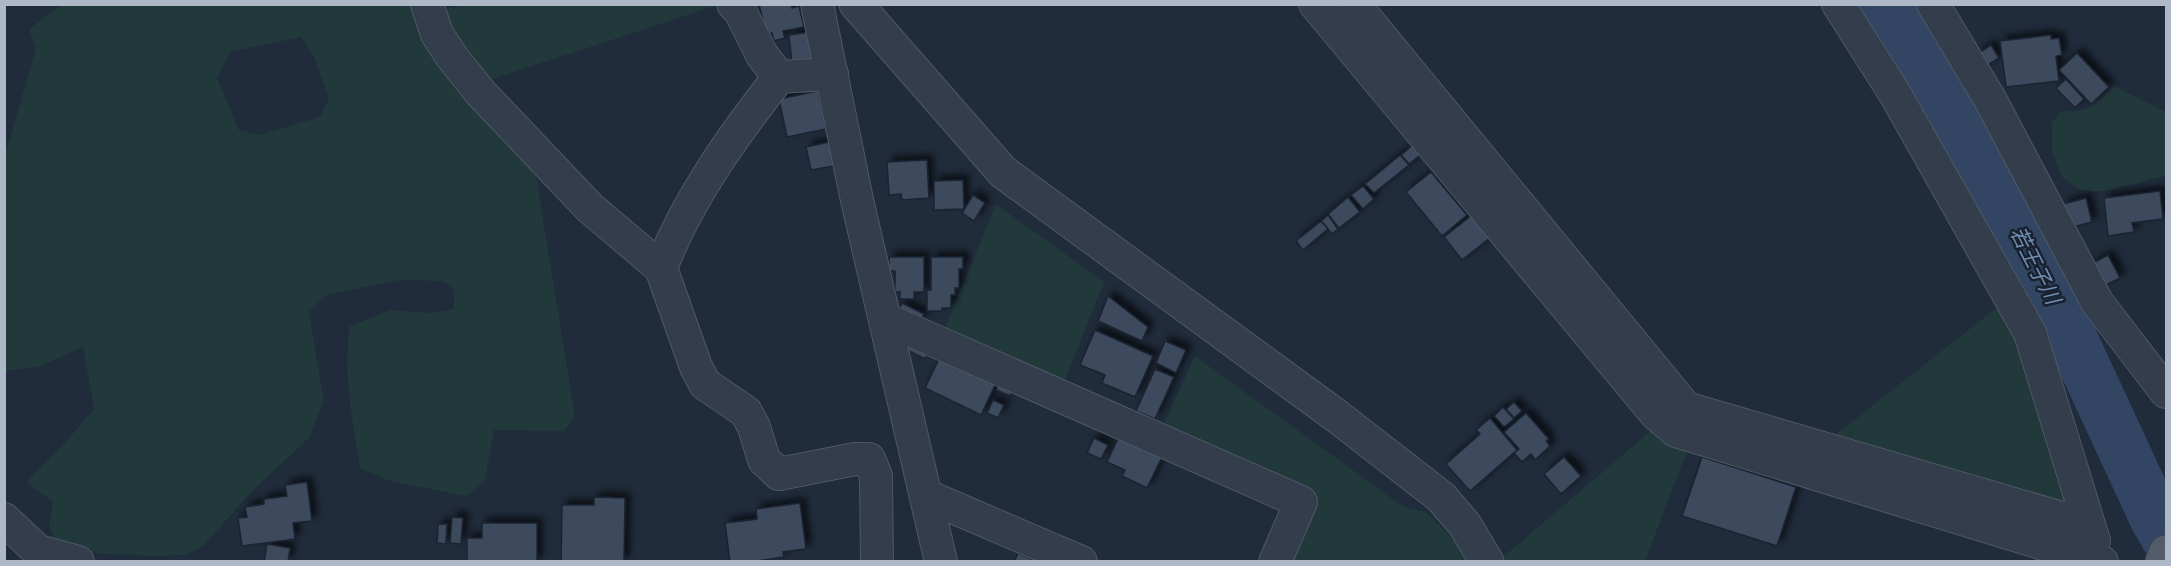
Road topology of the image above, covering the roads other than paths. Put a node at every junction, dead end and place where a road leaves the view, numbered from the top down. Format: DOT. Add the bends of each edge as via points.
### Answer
graph roads {
  1 [pos="734,4"];
  2 [pos="818,4"];
  3 [pos="856,4"];
  4 [pos="1315,4"];
  5 [pos="1354,4"];
  6 [pos="1838,4"];
  7 [pos="1933,4"];
  8 [pos="430,5"];
  9 [pos="832,74"];
  10 [pos="779,77"];
  11 [pos="661,268"];
  12 [pos="885,319"];
  13 [pos="2166,392"];
  14 [pos="927,495"];
  15 [pos="4,519"];
  16 [pos="2089,526"];
  17 [pos="2166,552"];
  18 [pos="78,561"];
  19 [pos="877,561"];
  20 [pos="941,561"];
  21 [pos="1081,561"];
  22 [pos="1275,561"];
  23 [pos="1487,561"];
  24 [pos="2102,561"];
  25 [pos="2162,561"];
  1 -- 10 [label="street"];
  2 -- 9 [label="street"];
  3 -- 23 [label="street" via="1003,172 1441,497 1465,525"];
  4 -- 24 [label="street" via="1655,413 1676,430"];
  5 -- 16 [label="street" via="1686,408"];
  6 -- 16 [label="street" via="1895,94 2030,333"];
  7 -- 13 [label="street" via="1991,101 2097,302"];
  8 -- 11 [label="street" via="437,34 480,92 590,208"];
  9 -- 10 [label="street"];
  9 -- 12 [label="street"];
  10 -- 11 [label="street" via="701,186 674,234"];
  11 -- 19 [label="street" via="705,384 746,412 764,459 779,474 869,459 876,476"];
  12 -- 14 [label="street"];
  12 -- 22 [label="street" via="1301,502"];
  14 -- 20 [label="street"];
  14 -- 21 [label="street"];
  15 -- 18 [label="street" via="38,551"];
  16 -- 24 [label="street"];
  17 -- 25 [label="main road"];
}
